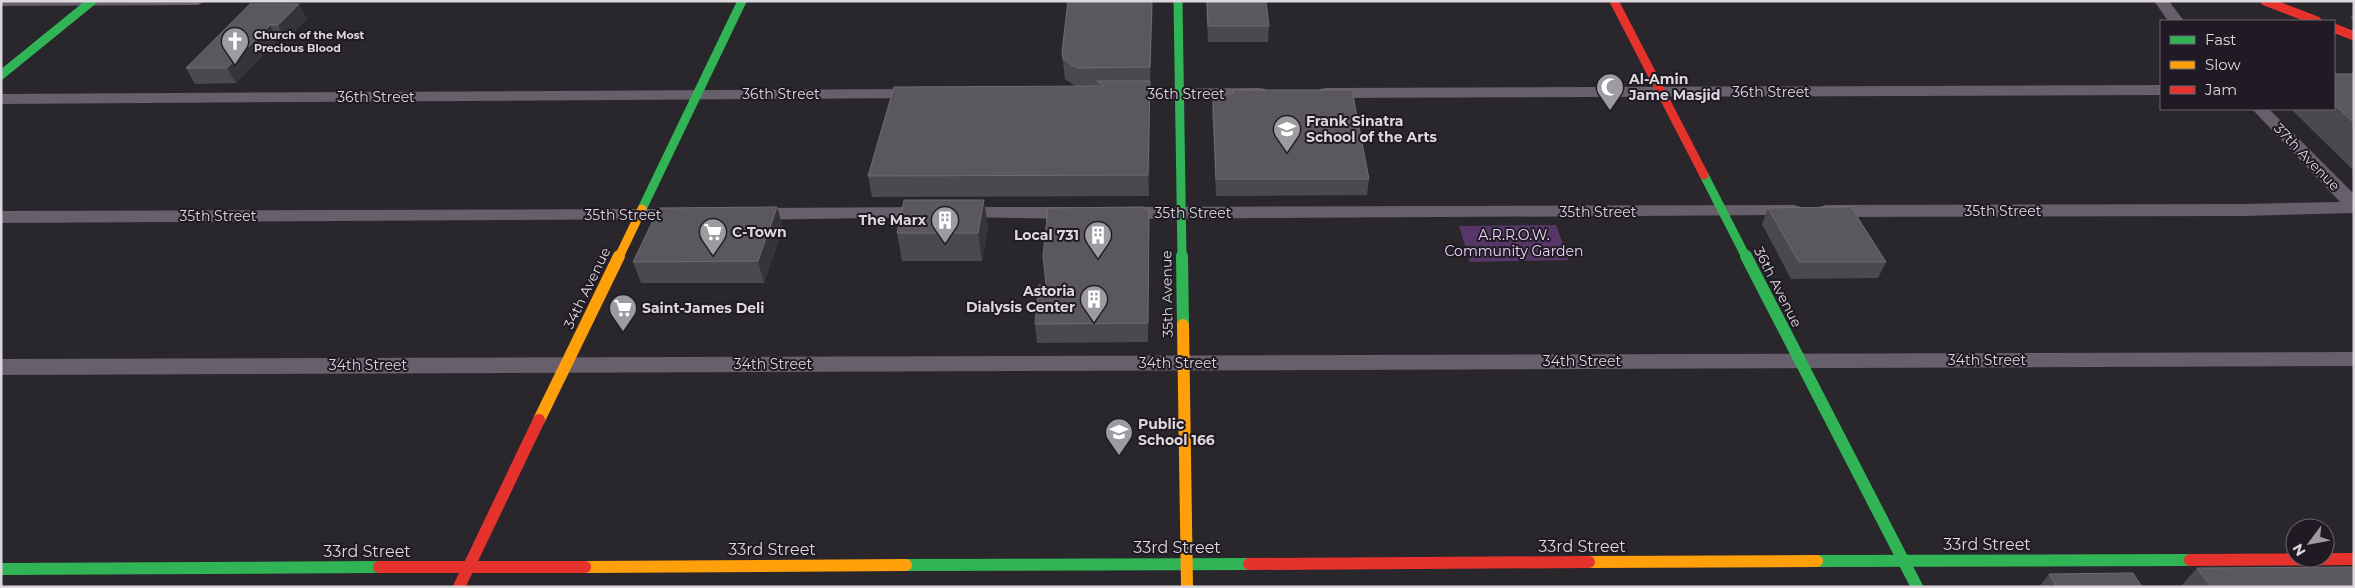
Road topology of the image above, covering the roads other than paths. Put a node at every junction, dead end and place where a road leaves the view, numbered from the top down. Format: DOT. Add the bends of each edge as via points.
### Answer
graph roads {
  1 [pos="92,1"];
  2 [pos="198,1"];
  3 [pos="742,1"];
  4 [pos="1178,1"];
  5 [pos="1614,1"];
  6 [pos="2161,1"];
  7 [pos="2266,1"];
  8 [pos="1,2"];
  9 [pos="2175,20"];
  10 [pos="2314,20"];
  11 [pos="2335,28"];
  12 [pos="2354,36"];
  13 [pos="1,76"];
  14 [pos="2160,90"];
  15 [pos="1661,92"];
  16 [pos="1279,93"];
  17 [pos="1308,93"];
  18 [pos="939,94"];
  19 [pos="1108,94"];
  20 [pos="1179,94"];
  21 [pos="697,95"];
  22 [pos="1,100"];
  23 [pos="2261,110"];
  24 [pos="2354,206"];
  25 [pos="1723,212"];
  26 [pos="1088,213"];
  27 [pos="1107,213"];
  28 [pos="1181,213"];
  29 [pos="700,214"];
  30 [pos="740,214"];
  31 [pos="639,215"];
  32 [pos="1,217"];
  33 [pos="2354,359"];
  34 [pos="1800,361"];
  35 [pos="1184,363"];
  36 [pos="566,365"];
  37 [pos="1,366"];
  38 [pos="2354,559"];
  39 [pos="1904,561"];
  40 [pos="1187,564"];
  41 [pos="469,566"];
  42 [pos="1,569"];
  43 [pos="459,587"];
  44 [pos="1187,587"];
  45 [pos="1917,587"];
  1 -- 2 [label="street"];
  1 -- 8 [label="street"];
  1 -- 13 [label="street"];
  3 -- 21 [label="street, 34th Avenue"];
  4 -- 20 [label="street, 35th Avenue"];
  5 -- 15 [label="street, 36th Avenue"];
  6 -- 9 [label="street"];
  7 -- 10 [label="street"];
  11 -- 12 [label="street"];
  14 -- 15 [label="street, 36th Street"];
  15 -- 17 [label="street, 36th Street"];
  15 -- 25 [label="street, 36th Avenue"];
  16 -- 20 [label="street, 36th Street"];
  18 -- 21 [label="street, 36th Street"];
  19 -- 20 [label="street, 36th Street"];
  20 -- 28 [label="street, 35th Avenue"];
  21 -- 22 [label="street, 36th Street"];
  21 -- 31 [label="street, 34th Avenue"];
  23 -- 24 [label="street, 37th Avenue"];
  24 -- 25 [label="street, 35th Street" via="2233,210"];
  25 -- 28 [label="street, 35th Street"];
  25 -- 34 [label="street, 36th Avenue"];
  26 -- 30 [label="street"];
  27 -- 28 [label="street, 35th Street"];
  28 -- 35 [label="street, 35th Avenue"];
  29 -- 31 [label="street, 35th Street"];
  31 -- 32 [label="street, 35th Street"];
  31 -- 36 [label="street, 34th Avenue"];
  33 -- 34 [label="street, 34th Street"];
  34 -- 35 [label="street, 34th Street"];
  34 -- 39 [label="street, 36th Avenue"];
  35 -- 36 [label="street, 34th Street"];
  35 -- 40 [label="street, 35th Avenue"];
  36 -- 37 [label="street, 34th Street"];
  36 -- 41 [label="street, 34th Avenue"];
  38 -- 39 [label="street, 33rd Street"];
  39 -- 40 [label="street, 33rd Street"];
  39 -- 45 [label="street, 36th Avenue"];
  40 -- 41 [label="street, 33rd Street"];
  40 -- 44 [label="street, 35th Avenue"];
  41 -- 42 [label="street, 33rd Street"];
  41 -- 43 [label="street, 34th Avenue"];
}
